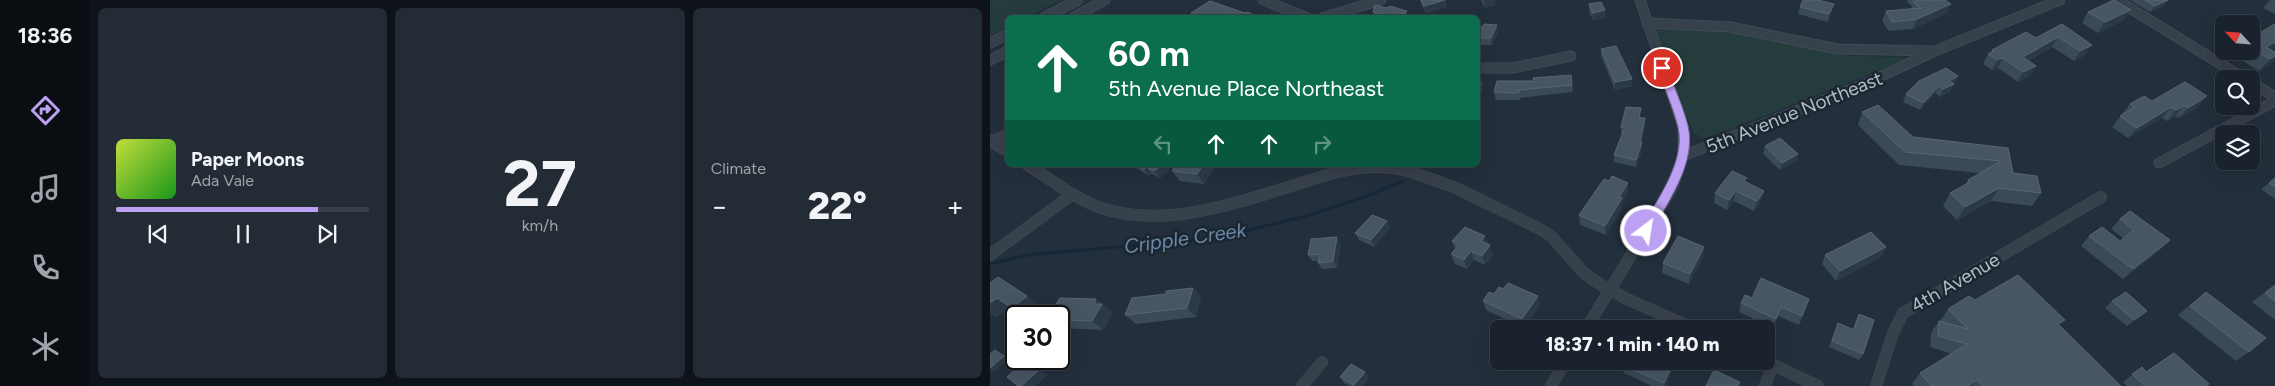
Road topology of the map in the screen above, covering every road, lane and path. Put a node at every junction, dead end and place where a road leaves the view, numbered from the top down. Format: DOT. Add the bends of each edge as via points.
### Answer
graph roads {
  1 [pos="1078,0"];
  2 [pos="1105,0"];
  3 [pos="1263,0"];
  4 [pos="1381,0"];
  5 [pos="1640,0"];
  6 [pos="2060,0"];
  7 [pos="2117,0"];
  8 [pos="1049,15"];
  9 [pos="1078,15"];
  10 [pos="1300,15"];
  11 [pos="1332,15"];
  12 [pos="1647,23"];
  13 [pos="1005,36"];
  14 [pos="990,43"];
  15 [pos="1935,51"];
  16 [pos="1005,52"];
  17 [pos="1571,56"];
  18 [pos="990,60"];
  19 [pos="1480,68"];
  20 [pos="2230,70"];
  21 [pos="2260,88"];
  22 [pos="2275,97"];
  23 [pos="2275,102"];
  24 [pos="1005,136"];
  25 [pos="990,141"];
  26 [pos="1005,150"];
  27 [pos="1683,156"];
  28 [pos="2159,162"];
  29 [pos="1031,167"];
  30 [pos="1073,194"];
  31 [pos="2101,197"];
  32 [pos="990,255"];
  33 [pos="1609,290"];
  34 [pos="1591,320"];
  35 [pos="1675,320"];
  36 [pos="1322,362"];
  37 [pos="1775,366"];
  38 [pos="1561,370"];
  39 [pos="1768,370"];
  40 [pos="1302,386"];
  41 [pos="1551,386"];
  42 [pos="1765,386"];
  43 [pos="1818,386"];
  44 [pos="1876,386"];
  1 -- 8 [label="street"];
  2 -- 9 [label="street"];
  3 -- 10 [label="street"];
  4 -- 11 [label="street"];
  5 -- 12 [label="street"];
  6 -- 15 [label="street, 5th Avenue Northeast"];
  7 -- 20 [label="street"];
  12 -- 15 [label="street" via="1730,27 1838,49"];
  12 -- 27 [label="street" via="1683,127"];
  13 -- 14 [label="street"];
  15 -- 27 [label="street, 5th Avenue Northeast" via="1871,81"];
  16 -- 18 [label="street"];
  17 -- 19 [label="street" via="1513,68"];
  21 -- 22 [label="street"];
  23 -- 28 [label="street"];
  24 -- 25 [label="street"];
  25 -- 26 [label="street"];
  27 -- 33 [label="street, 5th Avenue Northeast" via="1673,186"];
  29 -- 30 [label="street"];
  30 -- 32 [label="street"];
  30 -- 33 [label="street" via="1113,211 1169,214 1240,201 1350,170 1395,168 1447,185 1529,223 1550,236 1588,276"];
  31 -- 44 [label="street, 4th Avenue" via="1903,312"];
  33 -- 34 [label="street, 5th Avenue Northeast"];
  33 -- 35 [label="street"];
  36 -- 40 [label="street"];
  37 -- 43 [label="street"];
  38 -- 41 [label="street"];
  39 -- 42 [label="street"];
}
